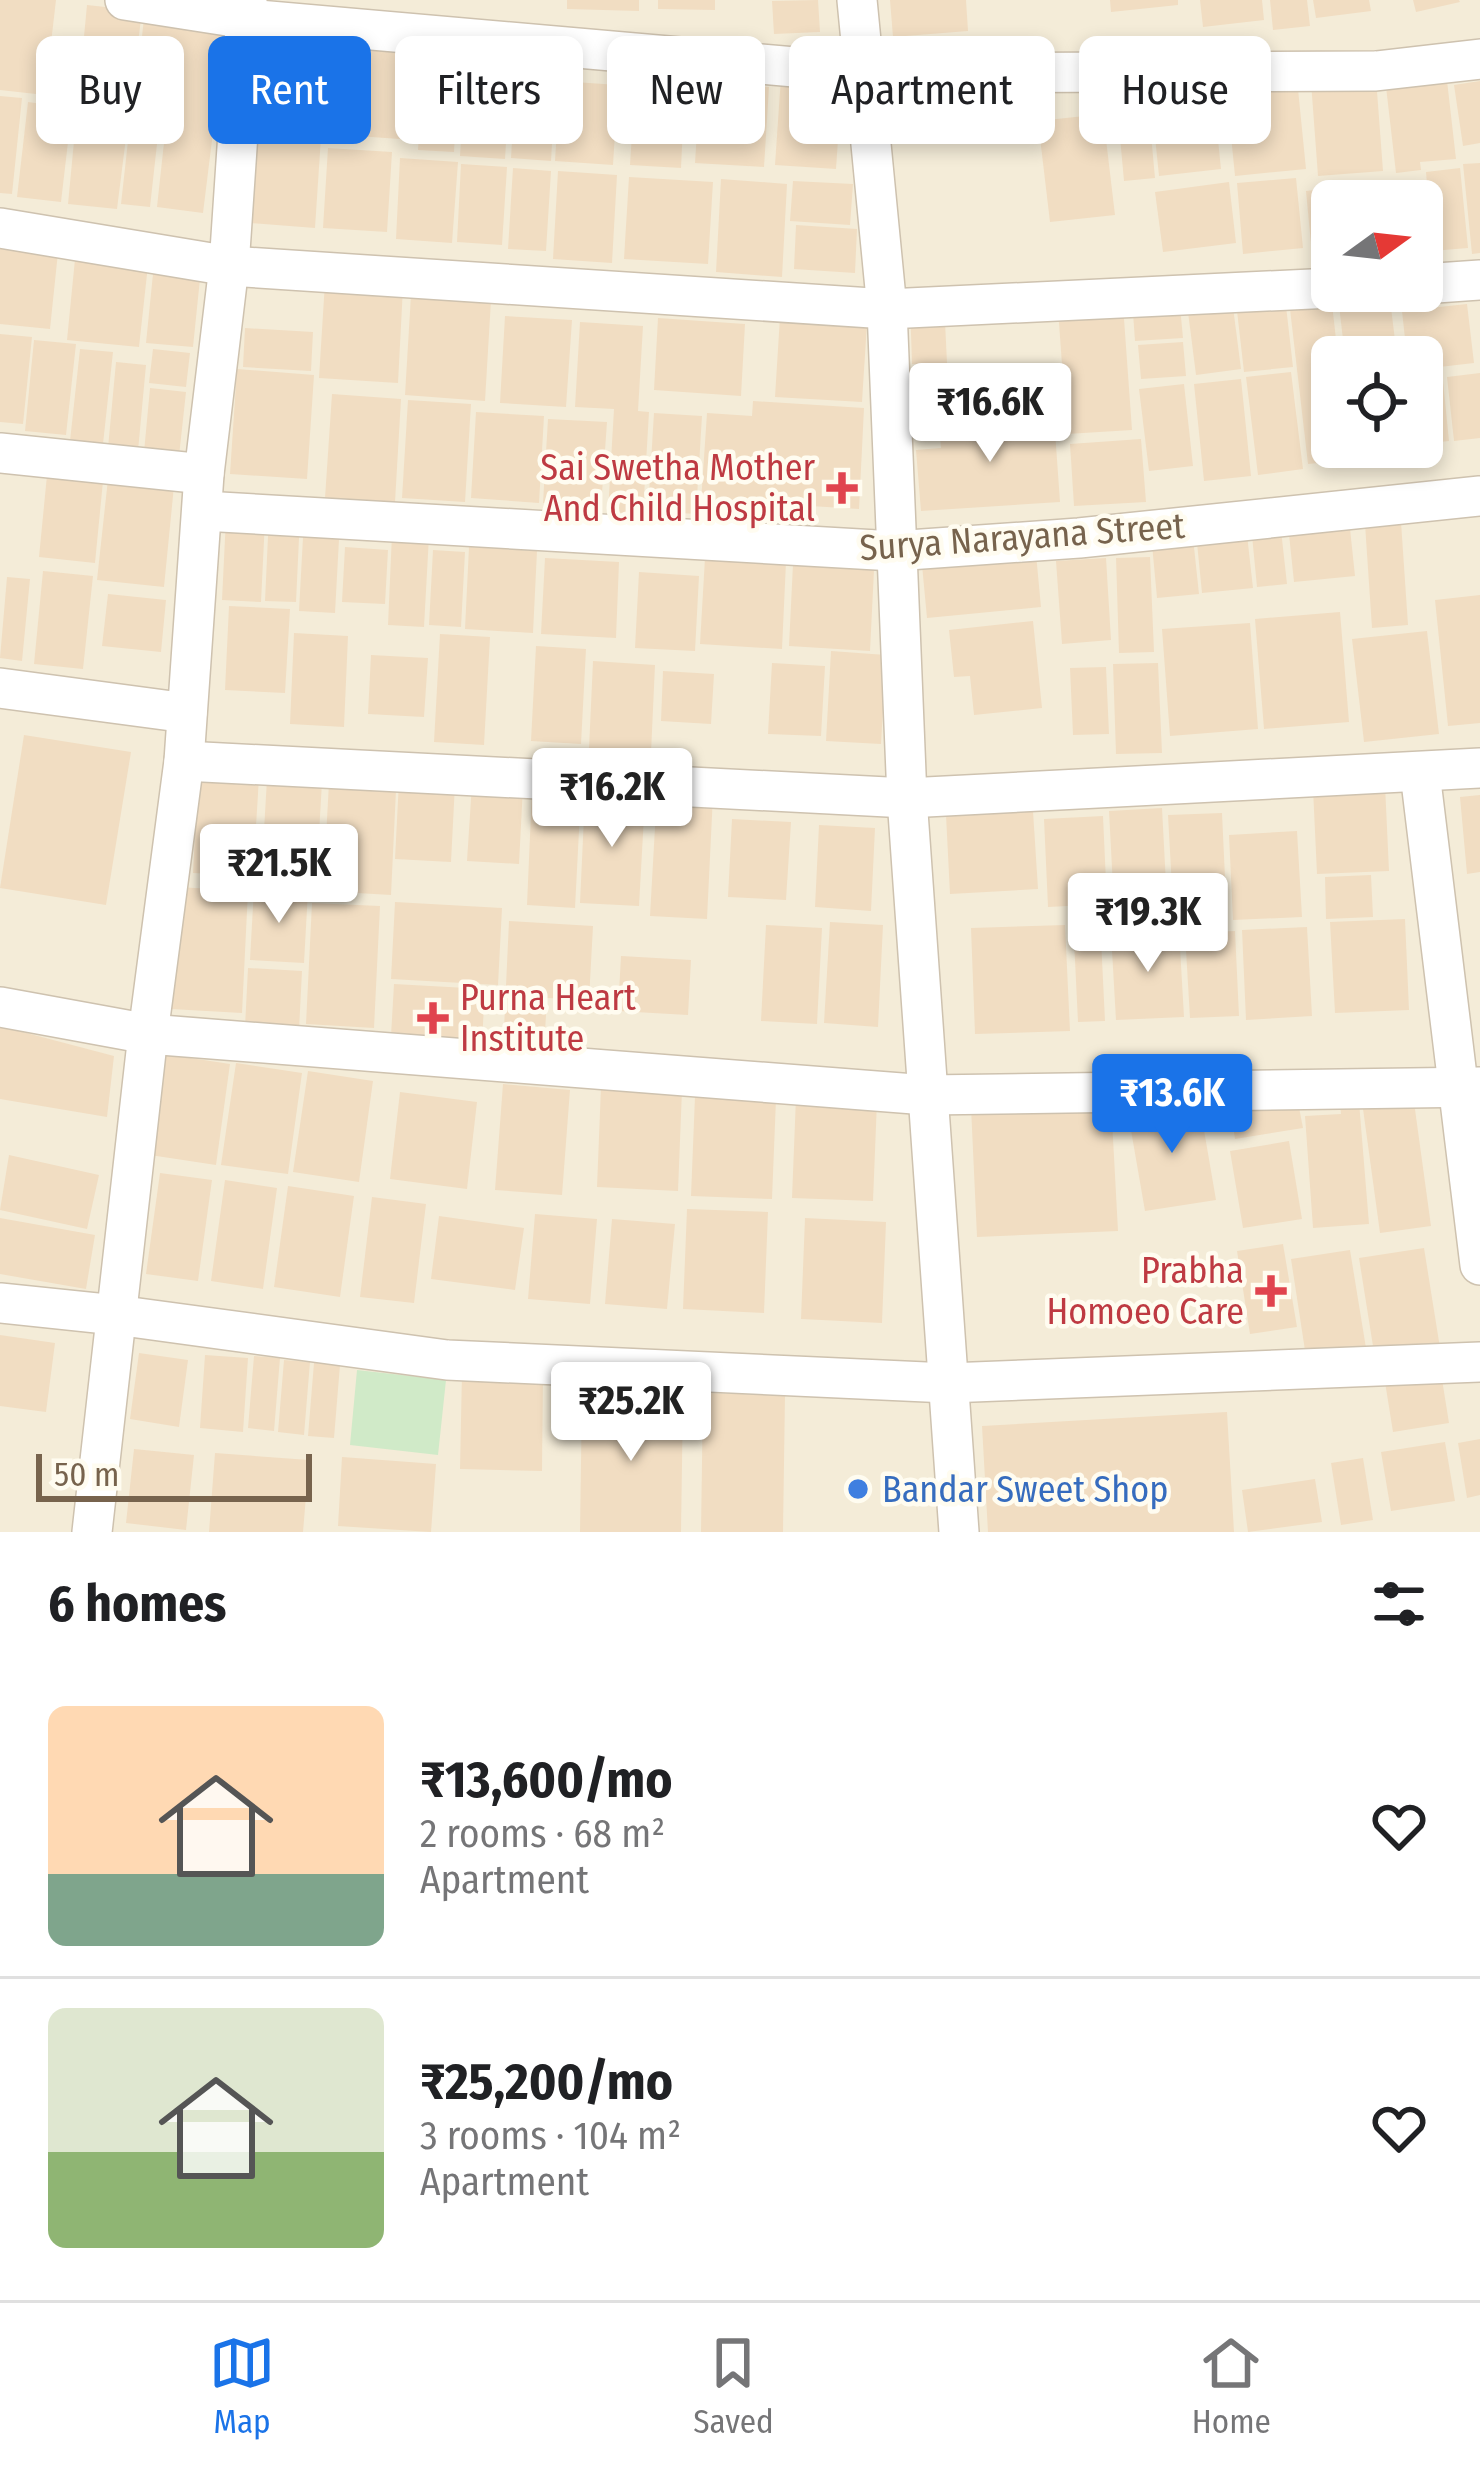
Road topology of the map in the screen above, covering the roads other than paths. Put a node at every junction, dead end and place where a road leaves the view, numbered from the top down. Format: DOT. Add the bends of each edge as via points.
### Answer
graph roads {
  1 [pos="125,0"];
  2 [pos="857,0"];
  3 [pos="247,10"];
  4 [pos="859,36"];
  5 [pos="1480,59"];
  6 [pos="789,66"];
  7 [pos="1055,72"];
  8 [pos="869,144"];
  9 [pos="0,228"];
  10 [pos="229,266"];
  11 [pos="1480,280"];
  12 [pos="1443,283"];
  13 [pos="1311,289"];
  14 [pos="886,309"];
  15 [pos="0,453"];
  16 [pos="204,492"];
  17 [pos="1480,496"];
  18 [pos="894,551"];
  19 [pos="0,688"];
  20 [pos="187,713"];
  21 [pos="184,761"];
  22 [pos="1480,768"];
  23 [pos="1420,773"];
  24 [pos="907,798"];
  25 [pos="0,1006"];
  26 [pos="148,1034"];
  27 [pos="1470,1088"];
  28 [pos="927,1095"];
  29 [pos="1480,1265"];
  30 [pos="0,1304"];
  31 [pos="116,1315"];
  32 [pos="1480,1362"];
  33 [pos="948,1383"];
  34 [pos="92,1532"];
  35 [pos="959,1532"];
  1 -- 3 [label="street"];
  2 -- 4 [label="street"];
  3 -- 6 [label="street"];
  3 -- 10 [label="street"];
  5 -- 7 [label="street" via="1376,71"];
  8 -- 14 [label="street"];
  9 -- 10 [label="street"];
  10 -- 14 [label="street"];
  10 -- 16 [label="street"];
  11 -- 12 [label="street"];
  13 -- 14 [label="street"];
  14 -- 18 [label="street"];
  15 -- 16 [label="street, Surya Narayana Street"];
  16 -- 18 [label="street, Surya Narayana Street"];
  16 -- 20 [label="street"];
  17 -- 18 [label="street, Surya Narayana Street"];
  18 -- 24 [label="street"];
  19 -- 20 [label="street"];
  20 -- 21 [label="street"];
  21 -- 24 [label="street"];
  21 -- 26 [label="street"];
  22 -- 23 [label="street"];
  23 -- 24 [label="street"];
  23 -- 27 [label="street"];
  24 -- 28 [label="street"];
  25 -- 26 [label="street"];
  26 -- 28 [label="street"];
  26 -- 31 [label="street"];
  27 -- 28 [label="street"];
  27 -- 29 [label="street"];
  28 -- 33 [label="street"];
  30 -- 31 [label="street"];
  31 -- 33 [label="street" via="447,1360"];
  31 -- 34 [label="street"];
  32 -- 33 [label="street"];
  33 -- 35 [label="street"];
}
